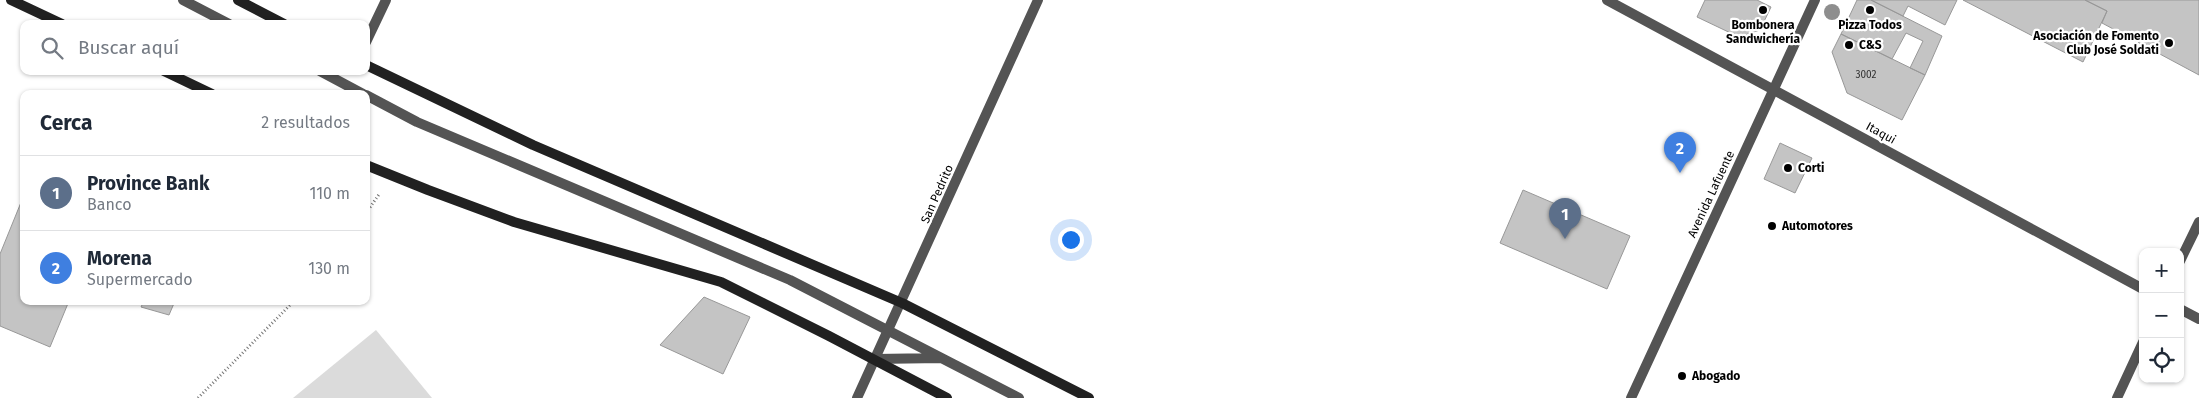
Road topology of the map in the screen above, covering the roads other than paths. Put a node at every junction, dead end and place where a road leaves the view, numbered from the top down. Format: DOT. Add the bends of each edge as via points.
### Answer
graph roads {
  1 [pos="11,0"];
  2 [pos="183,0"];
  3 [pos="238,0"];
  4 [pos="386,0"];
  5 [pos="1038,0"];
  6 [pos="1607,0"];
  7 [pos="1815,0"];
  8 [pos="54,20"];
  9 [pos="221,20"];
  10 [pos="276,20"];
  11 [pos="370,34"];
  12 [pos="370,68"];
  13 [pos="172,75"];
  14 [pos="328,75"];
  15 [pos="1774,89"];
  16 [pos="204,90"];
  17 [pos="357,90"];
  18 [pos="370,97"];
  19 [pos="370,167"];
  20 [pos="2199,222"];
  21 [pos="2184,253"];
  22 [pos="2139,287"];
  23 [pos="902,303"];
  24 [pos="2184,311"];
  25 [pos="2199,319"];
  26 [pos="888,330"];
  27 [pos="2139,351"];
  28 [pos="942,358"];
  29 [pos="875,359"];
  30 [pos="857,398"];
  31 [pos="947,398"];
  32 [pos="1019,398"];
  33 [pos="1089,398"];
  34 [pos="1631,398"];
  35 [pos="2117,398"];
  1 -- 8 [label="main road"];
  2 -- 9 [label="street"];
  3 -- 10 [label="main road"];
  4 -- 11 [label="street"];
  5 -- 23 [label="street, San Pedrito"];
  6 -- 15 [label="street, Itaqui"];
  7 -- 15 [label="street, Avenida Lafuente"];
  12 -- 23 [label="main road" via="533,146"];
  13 -- 16 [label="main road"];
  14 -- 17 [label="street"];
  15 -- 22 [label="street, Itaqui"];
  15 -- 34 [label="street, Avenida Lafuente"];
  18 -- 26 [label="street" via="417,122 790,280"];
  19 -- 29 [label="main road" via="514,222 722,282"];
  20 -- 21 [label="street"];
  23 -- 26 [label="street, San Pedrito"];
  23 -- 33 [label="main road"];
  24 -- 25 [label="street"];
  26 -- 28 [label="street"];
  26 -- 29 [label="street, San Pedrito"];
  27 -- 35 [label="street"];
  28 -- 29 [label="street"];
  28 -- 32 [label="street"];
  29 -- 30 [label="street, San Pedrito"];
  29 -- 31 [label="main road"];
}
